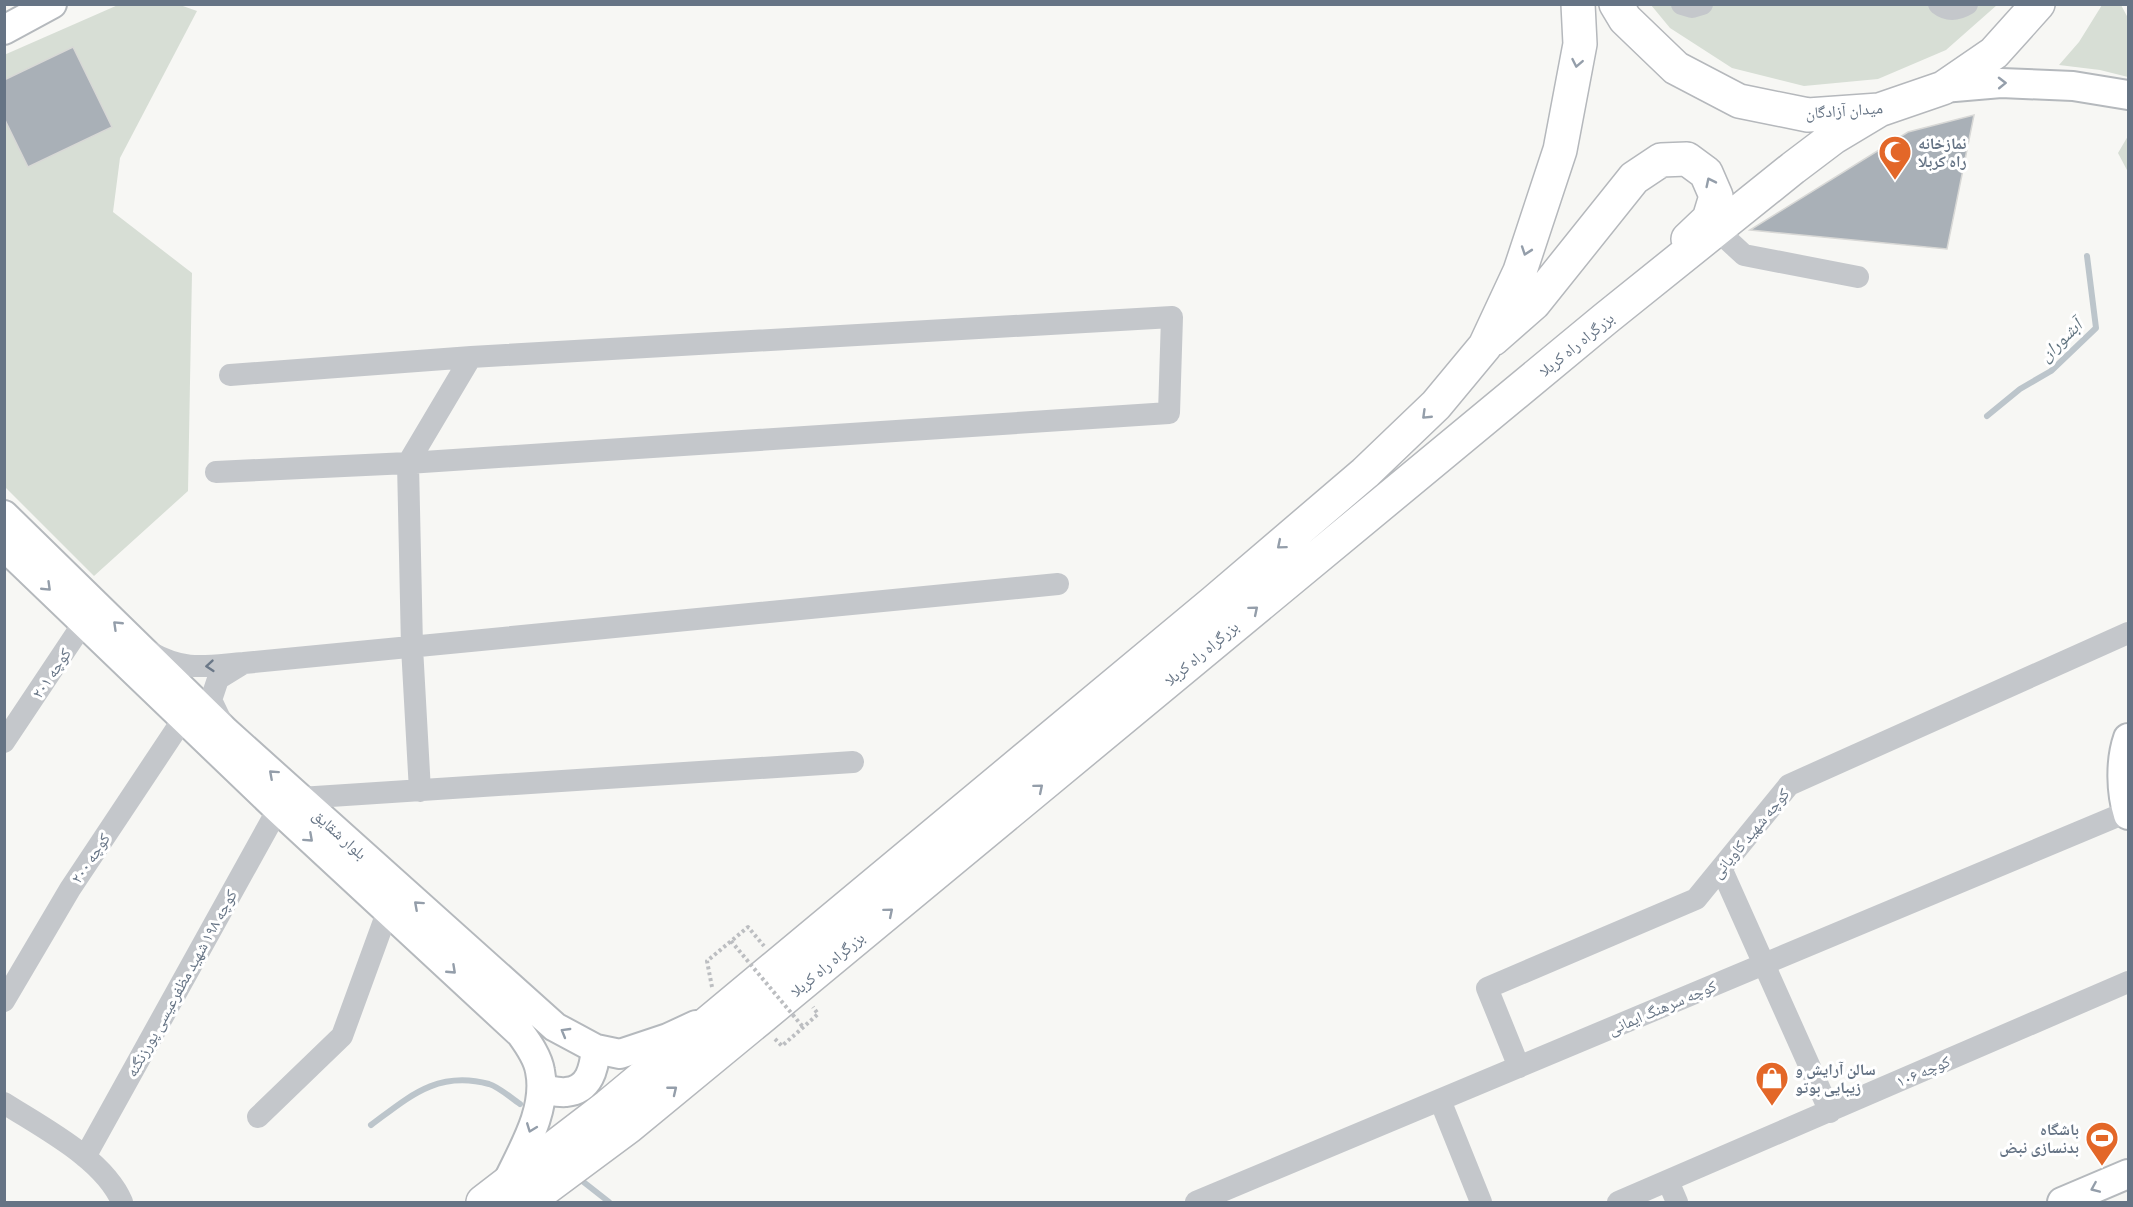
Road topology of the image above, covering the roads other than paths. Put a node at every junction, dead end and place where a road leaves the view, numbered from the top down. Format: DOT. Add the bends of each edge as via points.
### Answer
graph roads {
  1 [pos="52,4"];
  2 [pos="1578,4"];
  3 [pos="1616,4"];
  4 [pos="1682,4"];
  5 [pos="1702,4"];
  6 [pos="1939,4"];
  7 [pos="1967,4"];
  8 [pos="2038,4"];
  9 [pos="4,30"];
  10 [pos="1943,88"];
  11 [pos="2128,95"];
  12 [pos="1880,110"];
  13 [pos="1718,230"];
  14 [pos="1858,277"];
  15 [pos="1605,319"];
  16 [pos="1485,346"];
  17 [pos="471,357"];
  18 [pos="230,375"];
  19 [pos="408,463"];
  20 [pos="216,472"];
  21 [pos="4,515"];
  22 [pos="4,546"];
  23 [pos="1058,584"];
  24 [pos="90,614"];
  25 [pos="2128,633"];
  26 [pos="139,647"];
  27 [pos="412,647"];
  28 [pos="244,663"];
  29 [pos="183,719"];
  30 [pos="226,732"];
  31 [pos="2128,738"];
  32 [pos="4,742"];
  33 [pos="853,762"];
  34 [pos="420,790"];
  35 [pos="289,804"];
  36 [pos="2128,813"];
  37 [pos="1721,868"];
  38 [pos="388,910"];
  39 [pos="1764,964"];
  40 [pos="2128,982"];
  41 [pos="4,1001"];
  42 [pos="717,1015"];
  43 [pos="596,1049"];
  44 [pos="1519,1067"];
  45 [pos="542,1089"];
  46 [pos="1440,1100"];
  47 [pos="4,1103"];
  48 [pos="1830,1112"];
  49 [pos="258,1117"];
  50 [pos="85,1157"];
  51 [pos="2128,1174"];
  52 [pos="1668,1181"];
  53 [pos="505,1197"];
  54 [pos="122,1203"];
  55 [pos="1196,1203"];
  56 [pos="1481,1203"];
  57 [pos="1618,1203"];
  58 [pos="1677,1203"];
  59 [pos="2062,1203"];
  1 -- 9 [label="main road"];
  2 -- 16 [label="highway, بزرگراه راه کربلا, one-way" via="1580,44 1560,150 1520,271"];
  3 -- 12 [label="highway, میدان آزادگان" via="1625,19 1676,68 1739,101 1808,116"];
  4 -- 5 [label="street"];
  6 -- 7 [label="street" via="1951,9"];
  8 -- 10 [label="highway, میدان آزادگان" via="1995,53"];
  10 -- 11 [label="main road, one-way" via="2001,83 2073,86"];
  10 -- 12 [label="highway, میدان آزادگان"];
  12 -- 13 [label="highway, بزرگراه راه کربلا" via="1834,137"];
  13 -- 14 [label="street" via="1744,255"];
  13 -- 15 [label="highway, بزرگراه راه کربلا"];
  15 -- 16 [label="highway, one-way" via="1709,219 1716,196 1706,173 1687,159 1661,160 1634,178 1534,303"];
  53 -- 15 [label="highway, بزرگراه راه کربلا, one-way" via="628,1126"];
  16 -- 42 [label="highway, بزرگراه راه کربلا, one-way" via="1436,405 1365,473"];
  17 -- 18 [label="street"];
  17 -- 19 [label="street"];
  17 -- 19 [label="street" via="1172,317 1169,413"];
  19 -- 20 [label="street"];
  19 -- 27 [label="street"];
  21 -- 24 [label="main road, بلوار شقایق"];
  22 -- 24 [label="main road, بلوار شقایق, one-way"];
  23 -- 27 [label="street"];
  26 -- 24 [label="main road, بلوار شقایق, one-way"];
  24 -- 29 [label="main road, بلوار شقایق"];
  24 -- 32 [label="street, کوچه ۲۰۱"];
  25 -- 37 [label="street, کوچه شهید کاویانی" via="1789,785"];
  28 -- 26 [label="street, one-way" via="194,667 170,663"];
  26 -- 30 [label="main road, بلوار شقایق"];
  27 -- 28 [label="street"];
  27 -- 34 [label="street"];
  28 -- 30 [label="street" via="218,679 211,700"];
  29 -- 35 [label="main road, بلوار شقایق"];
  29 -- 41 [label="street, کوچه ۲۰۰" via="70,889"];
  35 -- 30 [label="main road, بلوار شقایق, one-way"];
  31 -- 36 [label="main road" via="2124,749"];
  33 -- 34 [label="street"];
  34 -- 35 [label="street"];
  35 -- 38 [label="main road, بلوار شقایق, one-way"];
  43 -- 35 [label="main road, بلوار شقایق, one-way" via="555,1027"];
  35 -- 50 [label="street, کوچه ۱۹۸ شهید مظفرعیسی پورزنگنه"];
  36 -- 39 [label="street, کوچه سرهنگ ایمانی"];
  37 -- 39 [label="street"];
  37 -- 44 [label="street, کوچه شهید کاویانی" via="1696,898 1487,988"];
  38 -- 45 [label="main road, بلوار شقایق, one-way" via="521,1034 540,1070"];
  38 -- 49 [label="street" via="342,1035"];
  39 -- 44 [label="street, کوچه سرهنگ ایمانی"];
  39 -- 48 [label="street"];
  40 -- 48 [label="street, کوچه ۱۰۶"];
  42 -- 43 [label="main road, بلوار شقایق" via="668,1038 620,1054"];
  42 -- 53 [label="highway, بزرگراه راه کربلا"];
  43 -- 45 [label="main road" via="594,1069 584,1085 567,1092"];
  44 -- 46 [label="street, کوچه سرهنگ ایمانی"];
  45 -- 53 [label="main road, بلوار شقایق, one-way" via="540,1106"];
  46 -- 55 [label="street, کوچه سرهنگ ایمانی"];
  46 -- 56 [label="street"];
  47 -- 50 [label="street"];
  48 -- 52 [label="street, کوچه ۱۰۶"];
  50 -- 54 [label="street" via="117,1189"];
  51 -- 59 [label="main road, one-way"];
  52 -- 57 [label="street, کوچه ۱۰۶"];
  52 -- 58 [label="street"];
}
